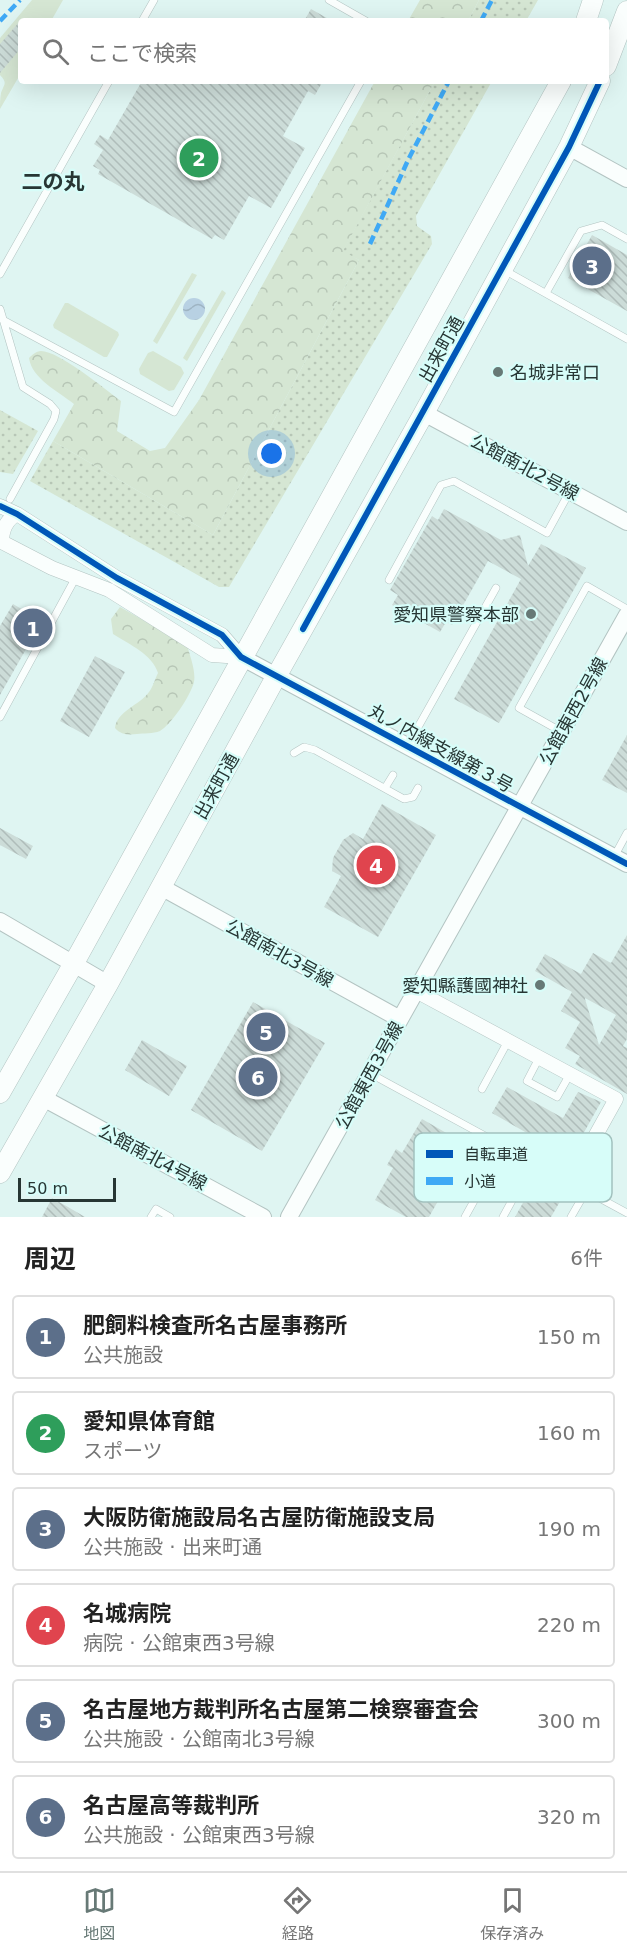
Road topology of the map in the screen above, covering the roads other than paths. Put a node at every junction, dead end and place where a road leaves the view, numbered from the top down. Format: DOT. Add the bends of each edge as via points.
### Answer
graph roads {
  1 [pos="154,0"];
  2 [pos="329,0"];
  3 [pos="593,0"];
  4 [pos="144,18"];
  5 [pos="361,18"];
  6 [pos="587,18"];
  7 [pos="626,19"];
  8 [pos="609,59"];
  9 [pos="107,84"];
  10 [pos="359,84"];
  11 [pos="559,84"];
  12 [pos="599,84"];
  13 [pos="569,147"];
  14 [pos="627,179"];
  15 [pos="627,238"];
  16 [pos="502,269"];
  17 [pos="0,274"];
  18 [pos="546,293"];
  19 [pos="0,309"];
  20 [pos="3,320"];
  21 [pos="627,339"];
  22 [pos="424,413"];
  23 [pos="570,491"];
  24 [pos="5,503"];
  25 [pos="17,514"];
  26 [pos="627,522"];
  27 [pos="1,542"];
  28 [pos="77,576"];
  29 [pos="389,580"];
  30 [pos="496,588"];
  31 [pos="627,609"];
  32 [pos="627,615"];
  33 [pos="241,657"];
  34 [pos="277,675"];
  35 [pos="0,717"];
  36 [pos="562,732"];
  37 [pos="407,746"];
  38 [pos="294,753"];
  39 [pos="393,775"];
  40 [pos="385,788"];
  41 [pos="418,788"];
  42 [pos="520,808"];
  43 [pos="627,833"];
  44 [pos="620,861"];
  45 [pos="161,887"];
  46 [pos="0,921"];
  47 [pos="74,963"];
  48 [pos="108,984"];
  49 [pos="416,991"];
  50 [pos="400,1020"];
  51 [pos="508,1041"];
  52 [pos="539,1058"];
  53 [pos="369,1074"];
  54 [pos="570,1074"];
  55 [pos="482,1089"];
  56 [pos="0,1093"];
  57 [pos="44,1098"];
  58 [pos="480,1133"];
  59 [pos="597,1133"];
  60 [pos="0,1173"];
  61 [pos="473,1202"];
  62 [pos="511,1202"];
  63 [pos="580,1202"];
  64 [pos="606,1202"];
  65 [pos="627,1213"];
  66 [pos="151,1217"];
  67 [pos="171,1217"];
  68 [pos="263,1217"];
  69 [pos="288,1217"];
  70 [pos="465,1217"];
  71 [pos="503,1217"];
  72 [pos="572,1217"];
  1 -- 4 [label="lane"];
  2 -- 5 [label="lane"];
  3 -- 6 [label="main road"];
  7 -- 8 [label="main road"];
  9 -- 17 [label="lane"];
  10 -- 20 [label="lane" via="174,412"];
  11 -- 33 [label="main road, 出来町通"];
  12 -- 13 [label="main road, 出来町通"];
  13 -- 14 [label="street"];
  13 -- 16 [label="main road, 出来町通"];
  15 -- 18 [label="lane" via="602,225 581,231"];
  16 -- 18 [label="lane"];
  16 -- 22 [label="main road, 出来町通"];
  18 -- 21 [label="lane"];
  19 -- 20 [label="lane"];
  20 -- 24 [label="lane" via="23,387 56,411"];
  22 -- 23 [label="street, 公館南北2号線"];
  22 -- 34 [label="main road, 出来町通"];
  23 -- 26 [label="street, 公館南北2号線"];
  23 -- 29 [label="lane" via="547,533 454,481 441,485"];
  24 -- 25 [label="street"];
  25 -- 27 [label="street" via="2,531"];
  25 -- 33 [label="street" via="117,578 222,635"];
  27 -- 28 [label="street"];
  28 -- 33 [label="street" via="110,590 212,655"];
  28 -- 35 [label="lane"];
  30 -- 37 [label="lane"];
  31 -- 36 [label="lane" via="587,586 519,708"];
  32 -- 36 [label="street, 公館東西2号線"];
  33 -- 34 [label="street, 丸ノ内線支線第３号"];
  33 -- 47 [label="main road, 出来町通"];
  34 -- 37 [label="street, 丸ノ内線支線第３号"];
  34 -- 45 [label="main road, 出来町通"];
  36 -- 42 [label="street, 公館東西2号線"];
  37 -- 42 [label="street, 丸ノ内線支線第３号"];
  38 -- 40 [label="lane" via="304,747 315,750"];
  39 -- 40 [label="lane"];
  40 -- 41 [label="lane" via="404,800 413,797"];
  42 -- 44 [label="street, 丸ノ内線支線第３号"];
  42 -- 49 [label="street, 公館東西3号線"];
  43 -- 44 [label="lane"];
  45 -- 48 [label="main road, 出来町通"];
  45 -- 50 [label="street, 公館南北3号線"];
  46 -- 47 [label="street"];
  47 -- 48 [label="street"];
  47 -- 56 [label="main road, 出来町通"];
  48 -- 57 [label="main road, 出来町通"];
  49 -- 50 [label="street, 公館東西3号線"];
  49 -- 51 [label="street"];
  50 -- 53 [label="street, 公館東西3号線"];
  51 -- 52 [label="street"];
  51 -- 55 [label="lane"];
  52 -- 54 [label="street"];
  52 -- 54 [label="lane" via="527,1081 557,1097"];
  53 -- 58 [label="lane"];
  53 -- 69 [label="street, 公館東西3号線"];
  54 -- 59 [label="street" via="616,1099"];
  57 -- 60 [label="main road, 出来町通"];
  57 -- 68 [label="street, 公館南北4号線"];
  61 -- 70 [label="lane"];
  62 -- 71 [label="lane"];
  63 -- 72 [label="lane"];
  64 -- 65 [label="lane"];
  66 -- 67 [label="lane" via="156,1209"];
}
